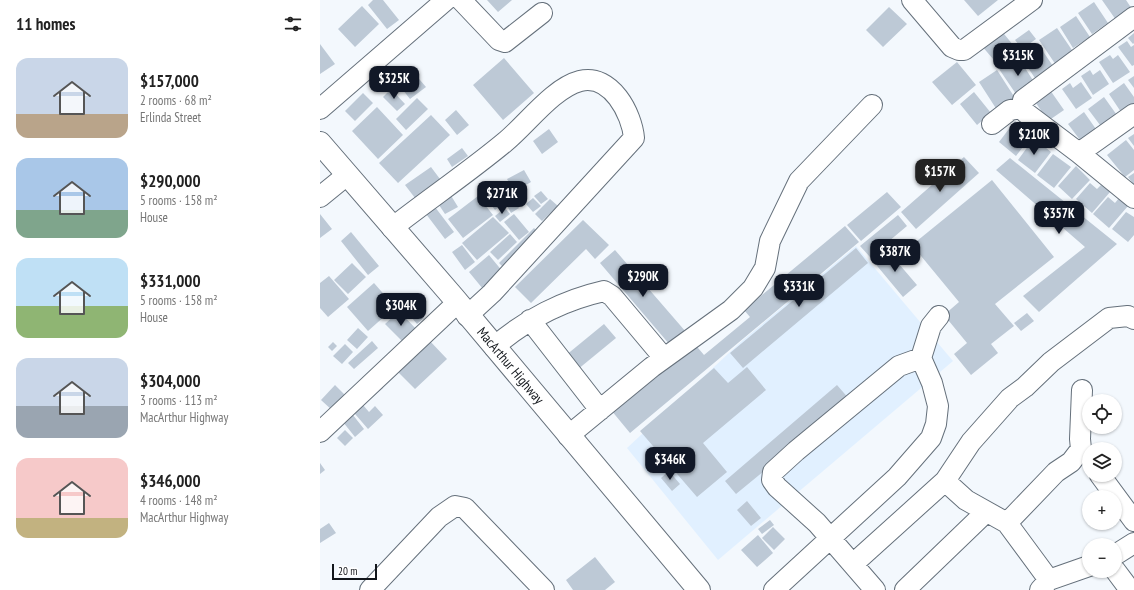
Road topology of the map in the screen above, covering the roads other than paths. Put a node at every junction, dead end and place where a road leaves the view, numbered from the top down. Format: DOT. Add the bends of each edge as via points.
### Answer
graph roads {
  1 [pos="448,0"];
  2 [pos="912,0"];
  3 [pos="1032,0"];
  4 [pos="542,13"];
  5 [pos="1134,17"];
  6 [pos="872,105"];
  7 [pos="320,109"];
  8 [pos="1024,110"];
  9 [pos="1134,114"];
  10 [pos="992,124"];
  11 [pos="320,143"];
  12 [pos="1079,153"];
  13 [pos="347,175"];
  14 [pos="320,197"];
  15 [pos="1134,198"];
  16 [pos="392,228"];
  17 [pos="462,309"];
  18 [pos="939,316"];
  19 [pos="1134,319"];
  20 [pos="530,320"];
  21 [pos="494,347"];
  22 [pos="664,358"];
  23 [pos="922,358"];
  24 [pos="1082,390"];
  25 [pos="600,410"];
  26 [pos="320,432"];
  27 [pos="568,436"];
  28 [pos="1082,445"];
  29 [pos="1082,456"];
  30 [pos="945,481"];
  31 [pos="1105,482"];
  32 [pos="986,512"];
  33 [pos="1134,521"];
  34 [pos="1006,523"];
  35 [pos="831,538"];
  36 [pos="1134,543"];
  37 [pos="1122,551"];
  38 [pos="853,564"];
  39 [pos="1082,569"];
  40 [pos="1121,578"];
  41 [pos="1045,585"];
  42 [pos="370,590"];
  43 [pos="544,590"];
  44 [pos="699,590"];
  45 [pos="774,590"];
  46 [pos="875,590"];
  47 [pos="905,590"];
  48 [pos="1130,590"];
  1 -- 4 [label="street" via="505,42"];
  1 -- 7 [label="street"];
  2 -- 3 [label="street" via="952,47 964,50"];
  5 -- 8 [label="street" via="1023,100"];
  6 -- 22 [label="street" via="800,181 770,241 764,268 753,288 731,310"];
  8 -- 10 [label="street" via="1010,110"];
  8 -- 12 [label="street"];
  9 -- 12 [label="street"];
  11 -- 13 [label="highway, MacArthur Highway"];
  12 -- 15 [label="street"];
  13 -- 14 [label="street"];
  13 -- 16 [label="highway, MacArthur Highway"];
  16 -- 17 [label="highway, MacArthur Highway"];
  16 -- 17 [label="street" via="506,141 563,88 581,81 594,80 612,91 627,111 634,138 492,293"];
  17 -- 21 [label="highway, MacArthur Highway"];
  17 -- 26 [label="street"];
  18 -- 23 [label="street" via="931,326"];
  19 -- 30 [label="street" via="1128,316 1109,318 1010,398 971,442"];
  20 -- 21 [label="street"];
  20 -- 22 [label="street" via="589,294 604,291 612,296"];
  20 -- 25 [label="street"];
  21 -- 27 [label="highway, MacArthur Highway"];
  22 -- 25 [label="street"];
  23 -- 35 [label="street" via="938,406 934,432 907,466"];
  23 -- 35 [label="street" via="899,366 773,472 772,480 776,487 804,510"];
  24 -- 28 [label="street"];
  25 -- 27 [label="street"];
  27 -- 44 [label="highway, MacArthur Highway"];
  29 -- 34 [label="street" via="1056,472"];
  30 -- 32 [label="street" via="966,500"];
  30 -- 38 [label="street"];
  31 -- 33 [label="street"];
  32 -- 34 [label="street"];
  32 -- 47 [label="street"];
  34 -- 41 [label="street"];
  35 -- 38 [label="street"];
  35 -- 45 [label="street"];
  36 -- 37 [label="street"];
  38 -- 46 [label="street"];
  39 -- 41 [label="street"];
  40 -- 48 [label="street"];
  42 -- 43 [label="street" via="439,517 455,506 465,508"];
}
